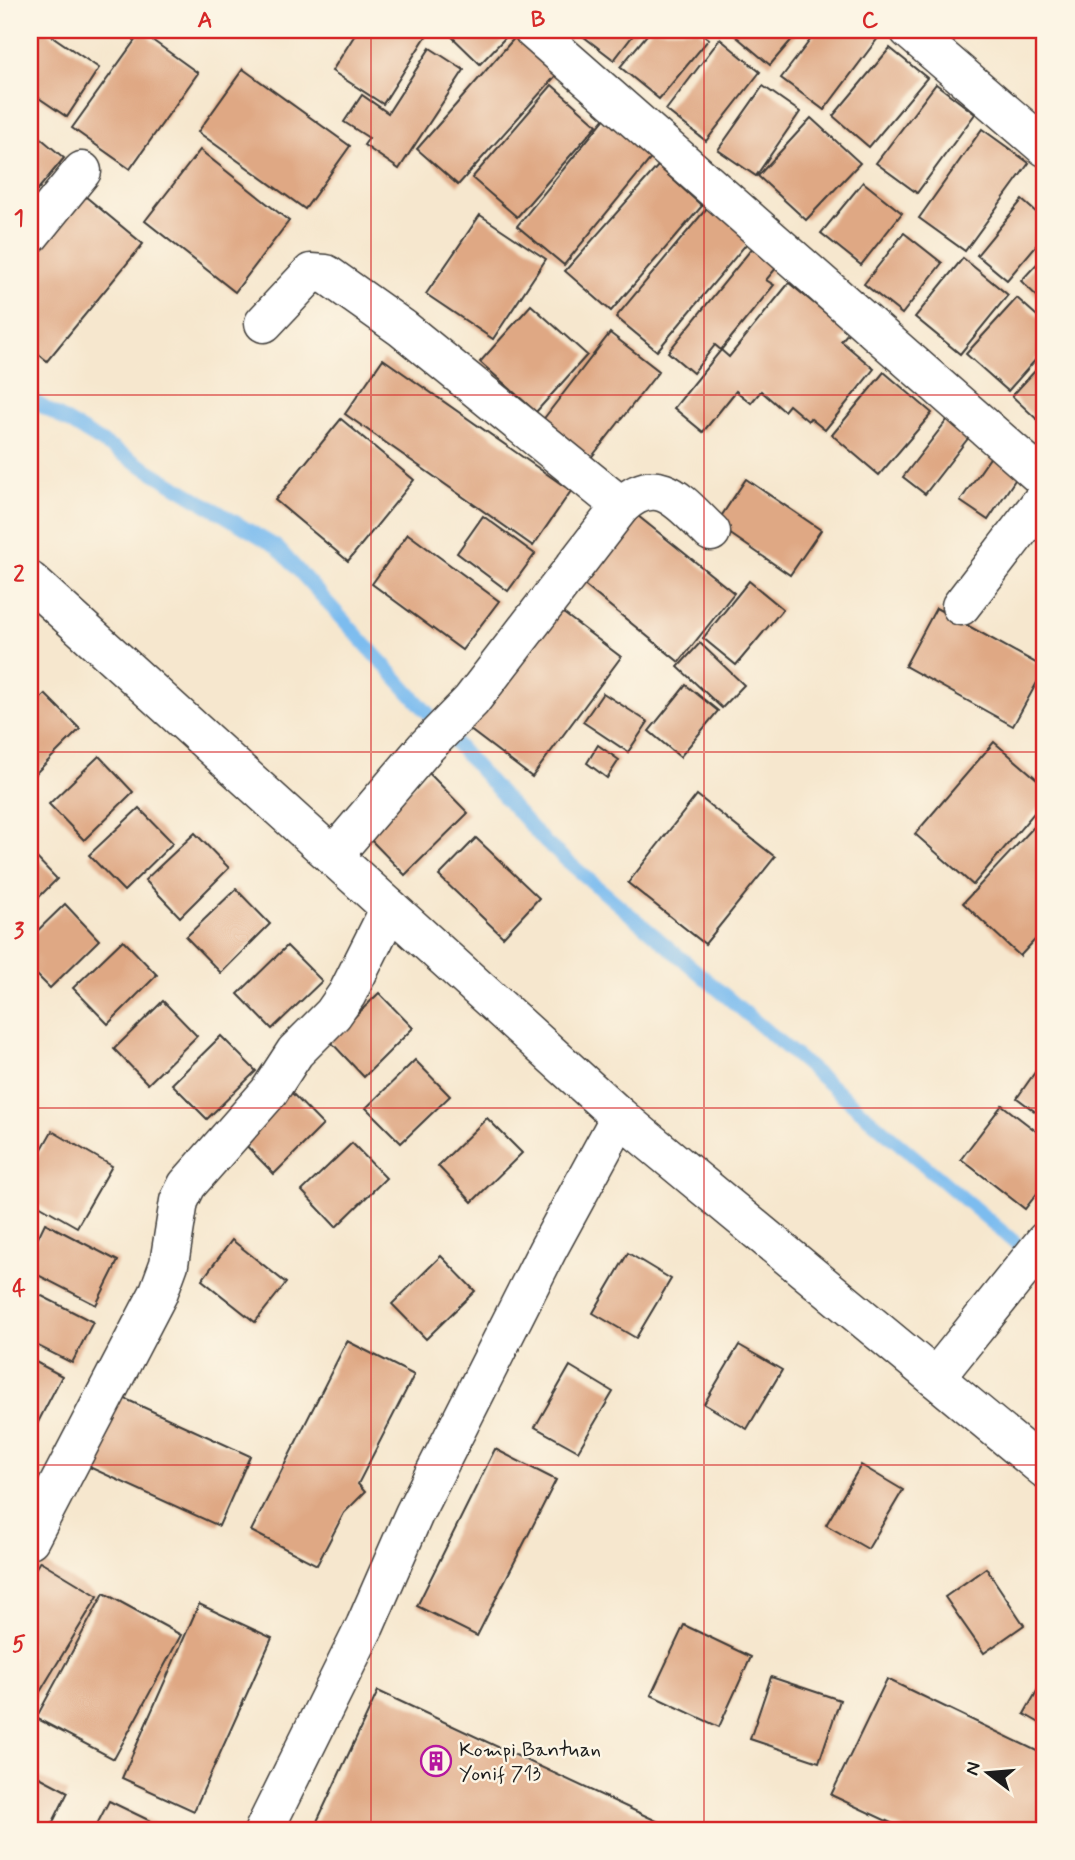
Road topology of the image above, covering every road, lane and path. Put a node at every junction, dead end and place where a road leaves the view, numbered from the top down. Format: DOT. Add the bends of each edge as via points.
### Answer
graph roads {
  1 [pos="533,30"];
  2 [pos="909,30"];
  3 [pos="1045,147"];
  4 [pos="82,171"];
  5 [pos="30,234"];
  6 [pos="264,323"];
  7 [pos="1045,480"];
  8 [pos="1045,497"];
  9 [pos="621,506"];
  10 [pos="711,532"];
  11 [pos="30,581"];
  12 [pos="961,606"];
  13 [pos="333,856"];
  14 [pos="390,908"];
  15 [pos="621,1117"];
  16 [pos="1045,1241"];
  17 [pos="935,1378"];
  18 [pos="1045,1469"];
  19 [pos="30,1539"];
  20 [pos="264,1830"];
  1 -- 7 [label="street"];
  2 -- 3 [label="street"];
  4 -- 5 [label="street"];
  6 -- 9 [label="street" via="311,273 326,274 402,328"];
  8 -- 12 [label="street"];
  9 -- 10 [label="street" via="645,489 660,490"];
  9 -- 13 [label="street" via="471,701"];
  11 -- 13 [label="street"];
  13 -- 14 [label="street"];
  14 -- 15 [label="street"];
  14 -- 19 [label="street" via="347,995 187,1185 179,1200 169,1264 158,1294"];
  15 -- 17 [label="street"];
  15 -- 20 [label="street" via="547,1251 414,1514 365,1626"];
  16 -- 17 [label="street"];
  17 -- 18 [label="street"];
}
